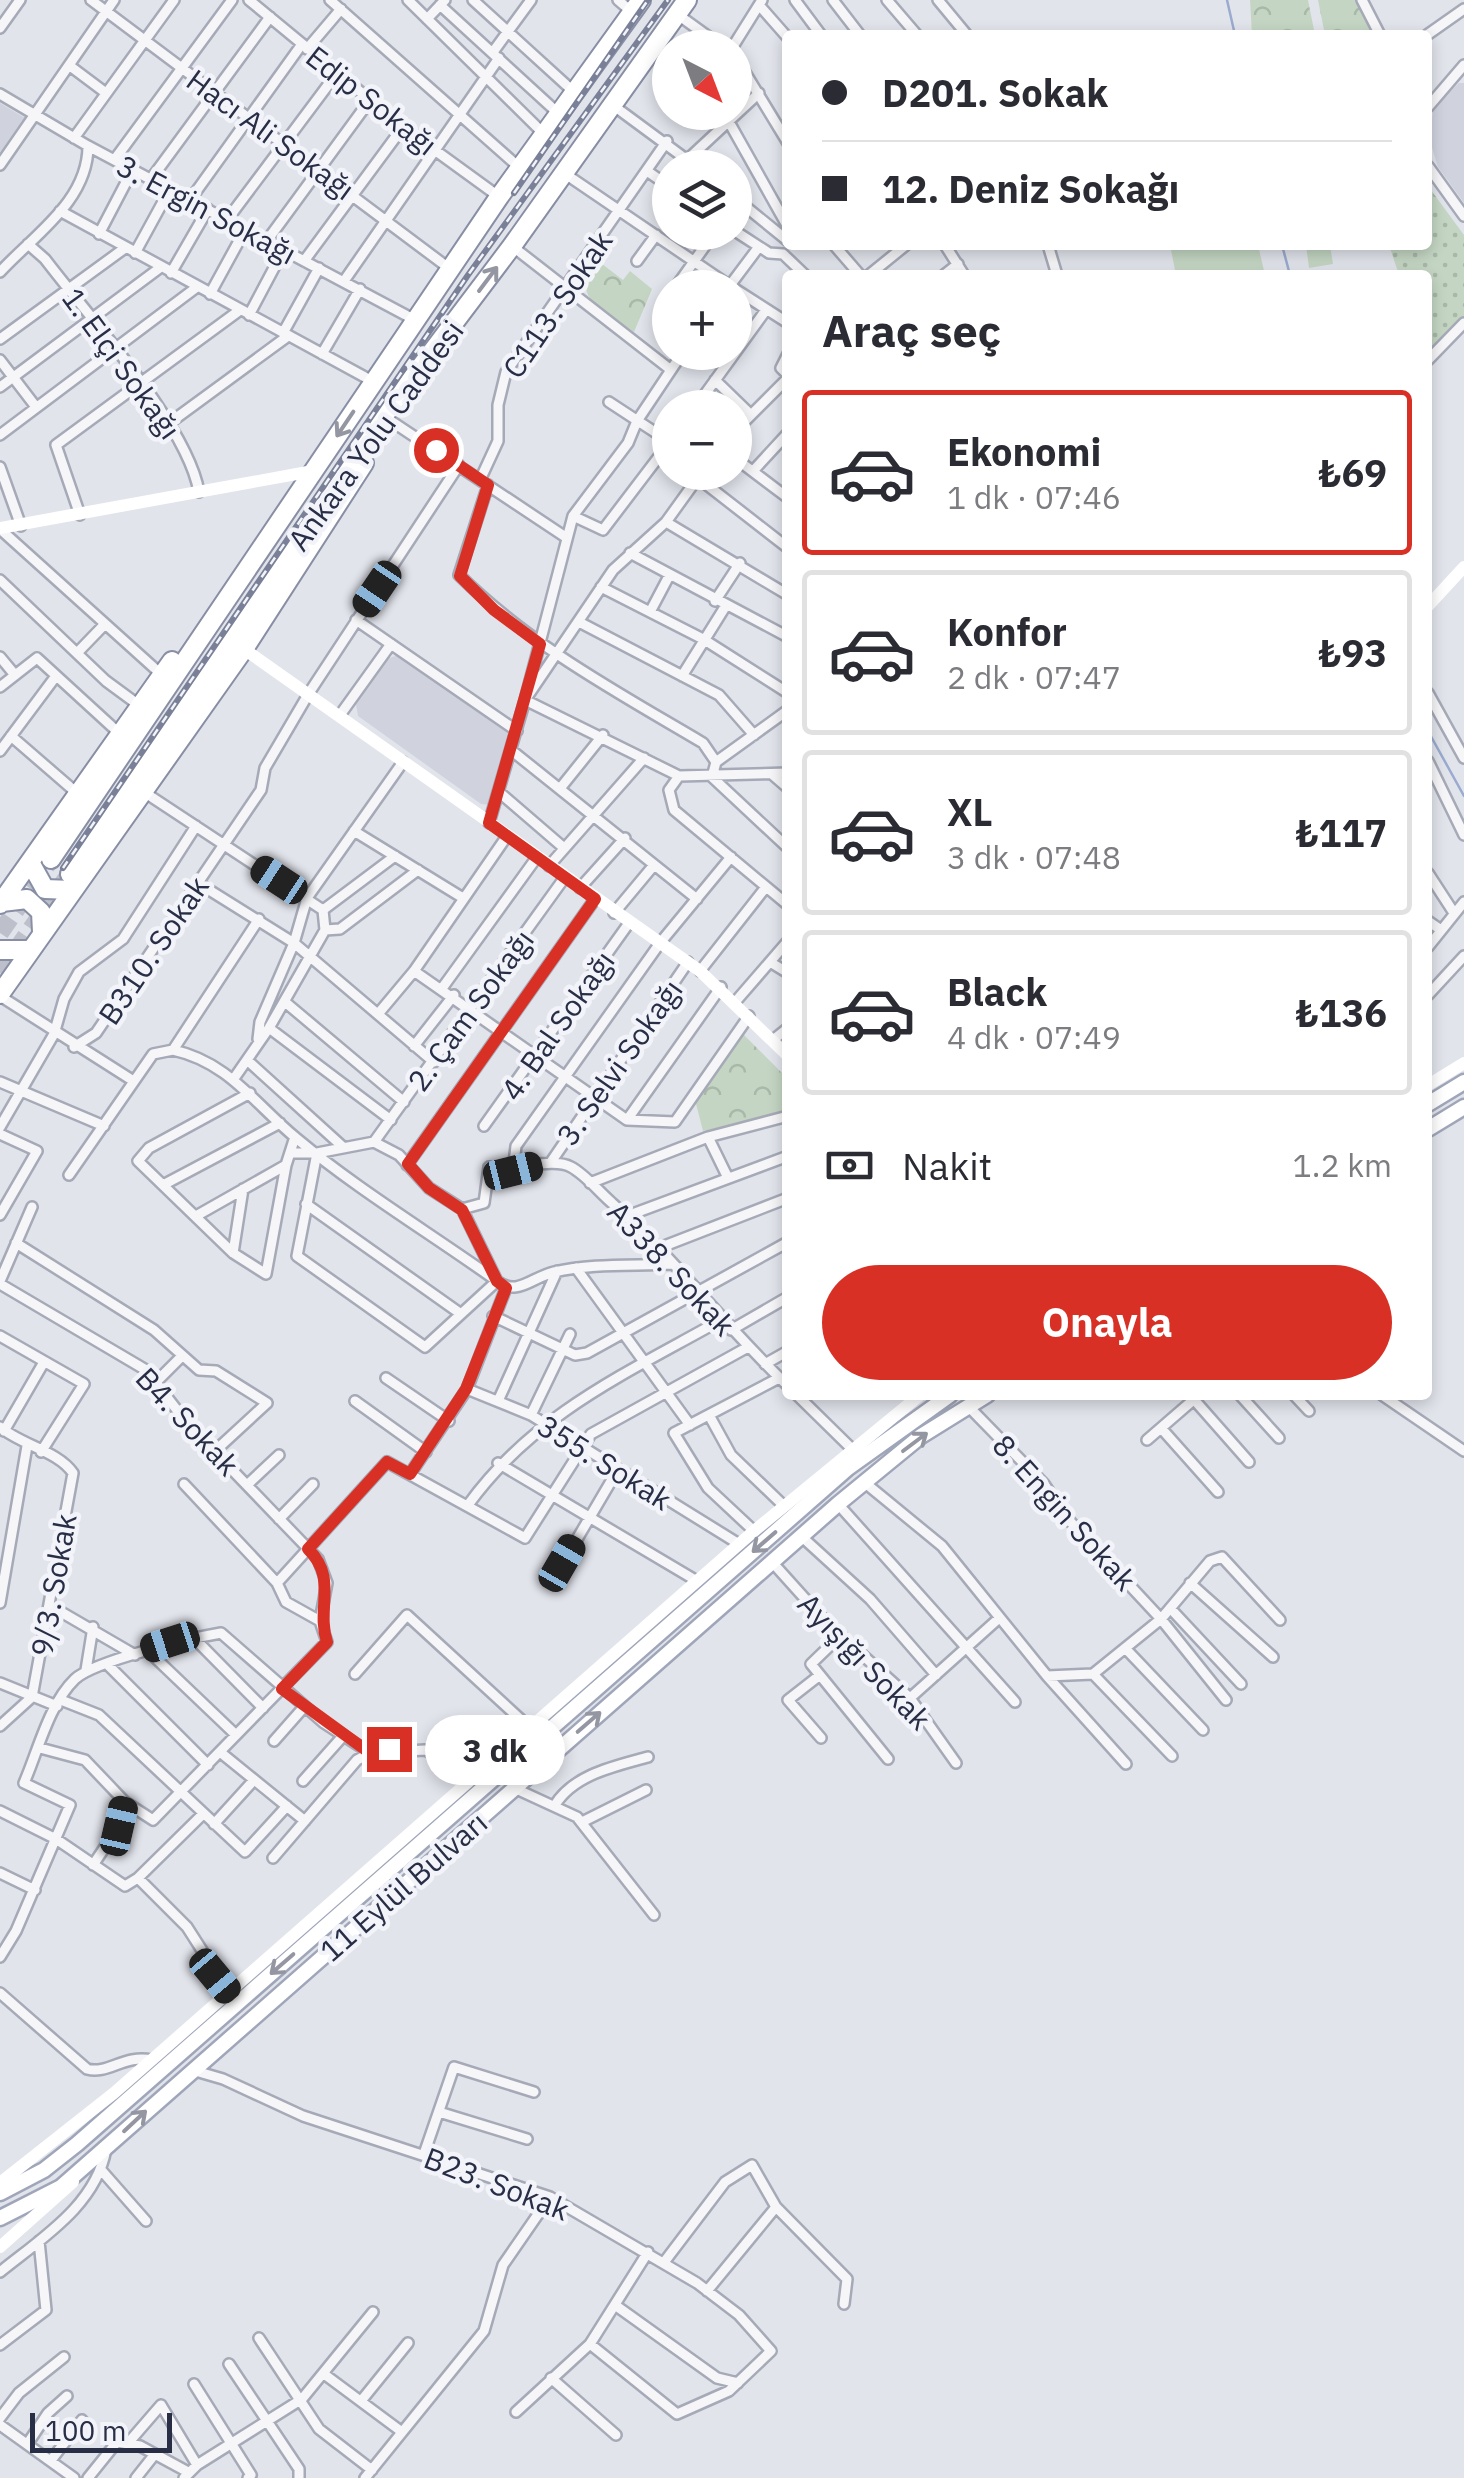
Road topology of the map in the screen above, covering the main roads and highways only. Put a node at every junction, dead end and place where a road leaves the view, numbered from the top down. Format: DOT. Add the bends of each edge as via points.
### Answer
graph roads {
  1 [pos="630,4"];
  2 [pos="682,7"];
  3 [pos="434,352"];
  4 [pos="313,471"];
  5 [pos="298,492"];
  6 [pos="0,528"];
  7 [pos="1464,567"];
  8 [pos="1432,602"];
  9 [pos="244,650"];
  10 [pos="51,859"];
  11 [pos="30,862"];
  12 [pos="71,882"];
  13 [pos="1,903"];
  14 [pos="42,933"];
  15 [pos="0,950"];
  16 [pos="30,950"];
  17 [pos="1,988"];
  18 [pos="782,1049"];
  19 [pos="1464,1062"];
  20 [pos="1432,1082"];
  21 [pos="1464,1082"];
  22 [pos="1432,1102"];
  23 [pos="1464,1107"];
  24 [pos="1432,1127"];
  25 [pos="913,1400"];
  26 [pos="943,1400"];
  27 [pos="978,1400"];
  28 [pos="86,2166"];
  29 [pos="0,2183"];
  30 [pos="0,2192"];
  31 [pos="0,2218"];
  32 [pos="0,2247"];
  1 -- 4 [label="highway, Ankara Yolu Caddesi, one-way"];
  3 -- 2 [label="highway, Ankara Yolu Caddesi, one-way"];
  3 -- 9 [label="highway"];
  3 -- 12 [label="highway, Ankara Yolu Caddesi" via="371,434"];
  4 -- 5 [label="highway, Ankara Yolu Caddesi"];
  4 -- 6 [label="main road"];
  5 -- 10 [label="highway, Ankara Yolu Caddesi"];
  5 -- 11 [label="highway" via="239,564"];
  7 -- 8 [label="main road"];
  9 -- 12 [label="highway"];
  9 -- 18 [label="main road" via="694,966"];
  11 -- 12 [label="highway" via="45,889"];
  11 -- 13 [label="highway"];
  12 -- 14 [label="highway"];
  13 -- 14 [label="highway" via="21,898 33,904 43,918"];
  14 -- 16 [label="highway"];
  15 -- 16 [label="highway"];
  16 -- 17 [label="highway"];
  19 -- 20 [label="main road"];
  21 -- 22 [label="main road"];
  23 -- 24 [label="main road"];
  25 -- 29 [label="main road" via="697,1580 152,2060"];
  26 -- 30 [label="main road, 11 Eylül Bulvarı, one-way" via="848,1468 76,2144"];
  28 -- 27 [label="main road, 11 Eylül Bulvarı, one-way" via="838,1504 921,1436"];
  28 -- 31 [label="main road, 11 Eylül Bulvarı" via="38,2202"];
  28 -- 32 [label="main road"];
}
